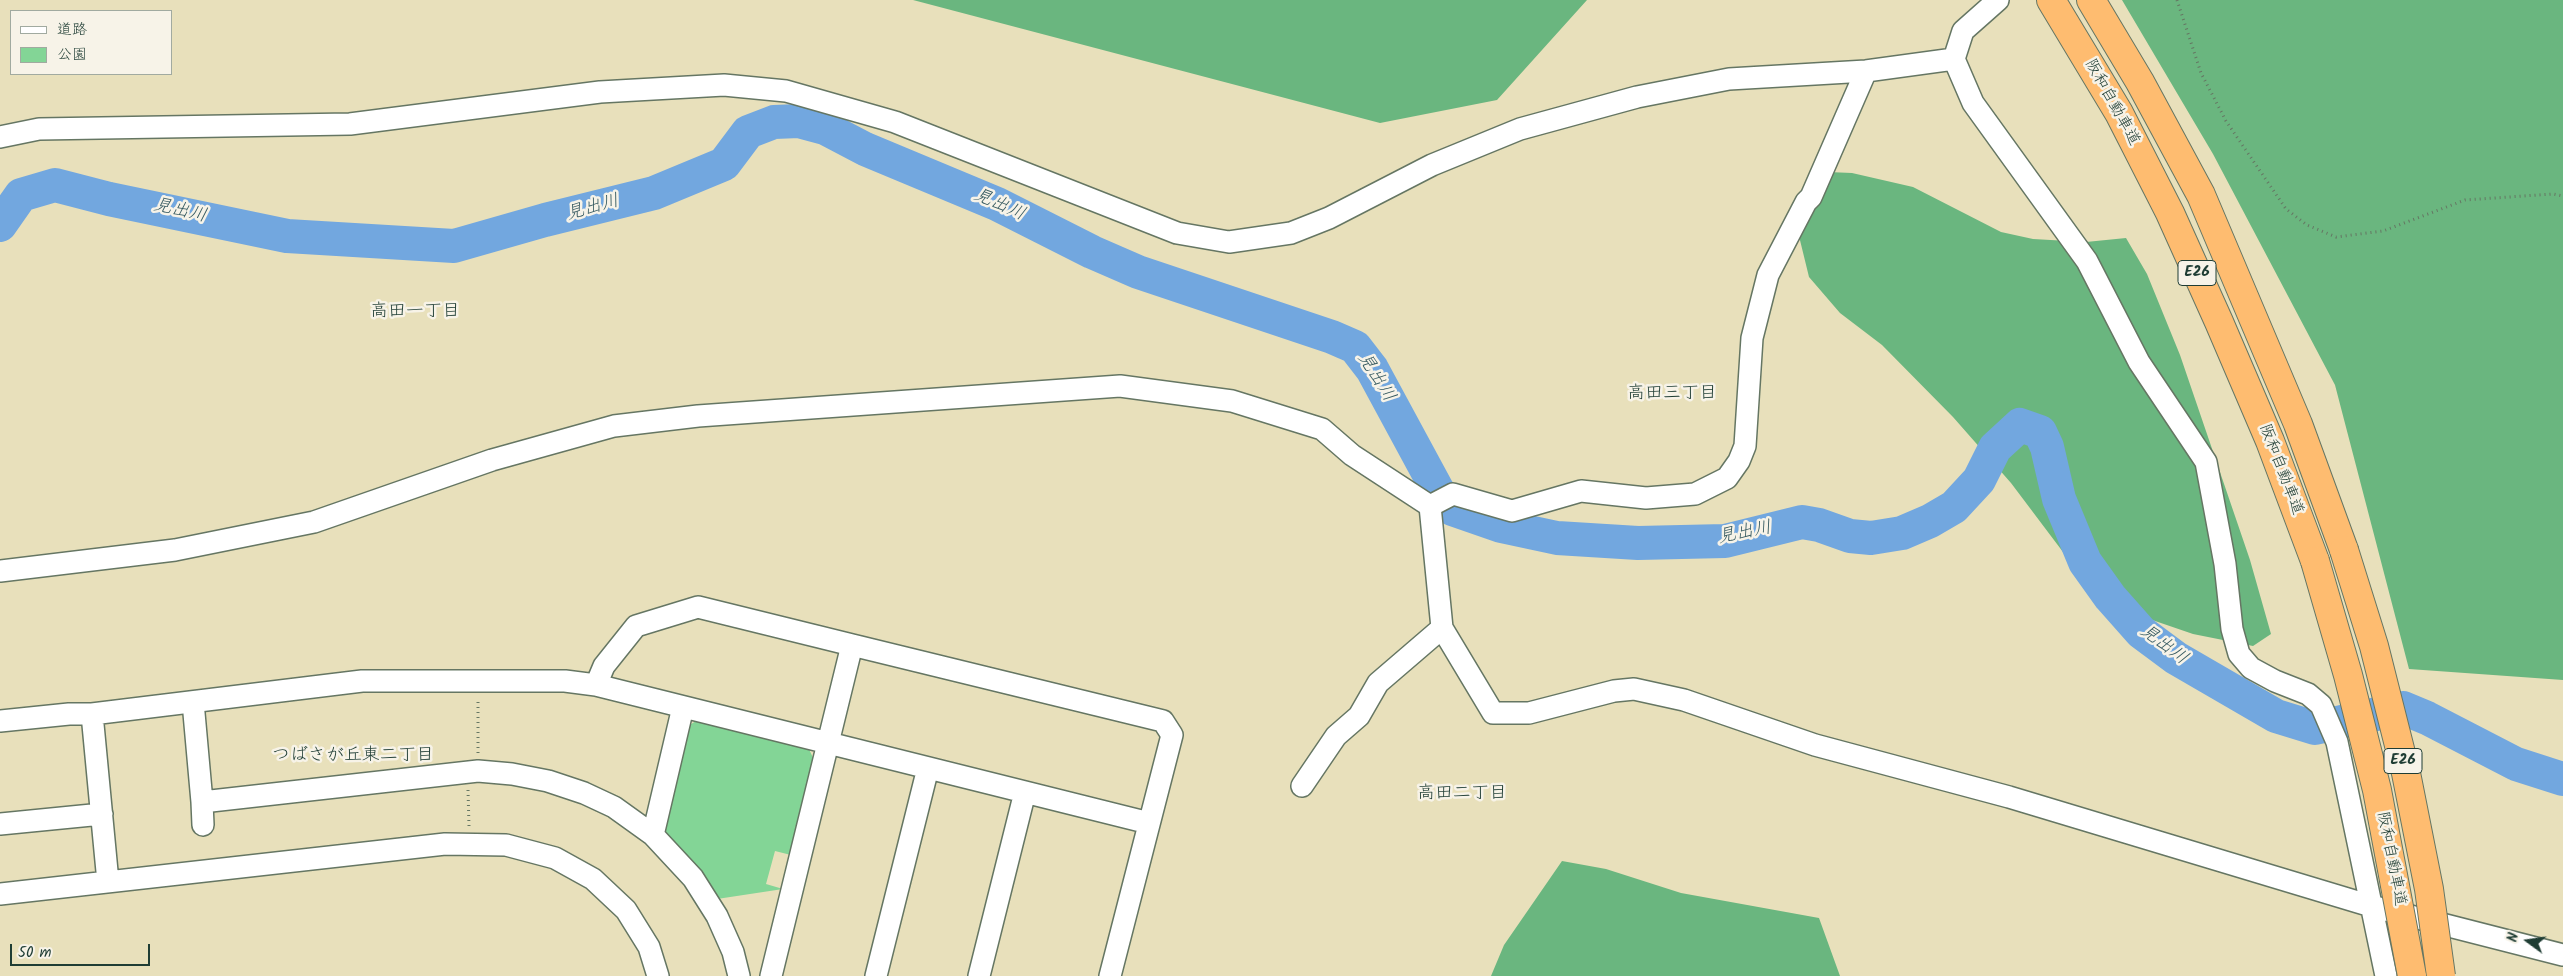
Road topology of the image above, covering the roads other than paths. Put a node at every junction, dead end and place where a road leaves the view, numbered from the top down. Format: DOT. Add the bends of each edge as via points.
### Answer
graph roads {
  1 [pos="1998,0"];
  2 [pos="2051,0"];
  3 [pos="2091,0"];
  4 [pos="1954,58"];
  5 [pos="1866,72"];
  6 [pos="0,137"];
  7 [pos="1430,506"];
  8 [pos="0,571"];
  9 [pos="1442,628"];
  10 [pos="852,645"];
  11 [pos="596,686"];
  12 [pos="193,702"];
  13 [pos="683,707"];
  14 [pos="92,714"];
  15 [pos="0,721"];
  16 [pos="828,743"];
  17 [pos="928,768"];
  18 [pos="1302,786"];
  19 [pos="1025,792"];
  20 [pos="202,802"];
  21 [pos="102,814"];
  22 [pos="1149,823"];
  23 [pos="0,824"];
  24 [pos="204,825"];
  25 [pos="653,835"];
  26 [pos="108,882"];
  27 [pos="0,894"];
  28 [pos="2372,906"];
  29 [pos="2563,955"];
  30 [pos="658,976"];
  31 [pos="739,976"];
  32 [pos="771,976"];
  33 [pos="876,976"];
  34 [pos="980,976"];
  35 [pos="1110,976"];
  36 [pos="2386,976"];
  37 [pos="2412,976"];
  38 [pos="2441,976"];
  1 -- 4 [label="street" via="1963,31"];
  2 -- 37 [label="highway, 阪和自動車道 / E26, bridge" via="2118,113 2174,222 2270,441 2315,561 2377,790"];
  3 -- 38 [label="highway, 阪和自動車道 / E26, bridge" via="2201,195 2298,424 2344,550 2374,646 2406,773 2429,890"];
  4 -- 5 [label="street"];
  4 -- 28 [label="street" via="1973,103 2087,261 2139,362 2206,462 2225,564 2232,629 2239,654 2251,668 2308,694 2321,705 2337,742"];
  5 -- 6 [label="street" via="1729,79 1637,97 1520,128 1432,165 1329,218 1292,233 1229,242 1177,233 895,122 786,91 724,85 600,92 350,124 39,129"];
  5 -- 7 [label="street" via="1811,197 1768,275 1752,338 1745,446 1727,478 1696,494 1646,498 1580,491 1512,512 1453,494"];
  7 -- 8 [label="street" via="1352,455 1322,429 1232,401 1120,386 698,416 614,426 492,460 314,522 175,550"];
  7 -- 9 [label="street"];
  9 -- 18 [label="street" via="1378,683 1359,716 1336,736"];
  9 -- 28 [label="street" via="1493,713 1529,713 1614,691 1634,689 1684,700 1815,745 2009,797"];
  10 -- 11 [label="street" via="698,607 636,626 604,666"];
  10 -- 16 [label="street"];
  10 -- 22 [label="street" via="1163,721 1172,736"];
  11 -- 12 [label="street" via="565,681 362,681"];
  11 -- 13 [label="street"];
  12 -- 14 [label="street"];
  12 -- 20 [label="street"];
  13 -- 16 [label="street"];
  13 -- 25 [label="street"];
  14 -- 15 [label="street"];
  14 -- 21 [label="street"];
  16 -- 17 [label="street"];
  16 -- 32 [label="street"];
  17 -- 19 [label="street"];
  17 -- 33 [label="street"];
  19 -- 22 [label="street"];
  19 -- 34 [label="street"];
  20 -- 24 [label="street"];
  20 -- 25 [label="street" via="473,772 512,774 584,793 614,807"];
  21 -- 23 [label="street"];
  21 -- 26 [label="street"];
  22 -- 35 [label="street"];
  25 -- 31 [label="street" via="693,878 717,916 733,952"];
  26 -- 27 [label="street"];
  26 -- 30 [label="street" via="445,844 506,845 555,858 593,879 626,910 649,947"];
  28 -- 29 [label="street"];
  28 -- 36 [label="street"];
}
